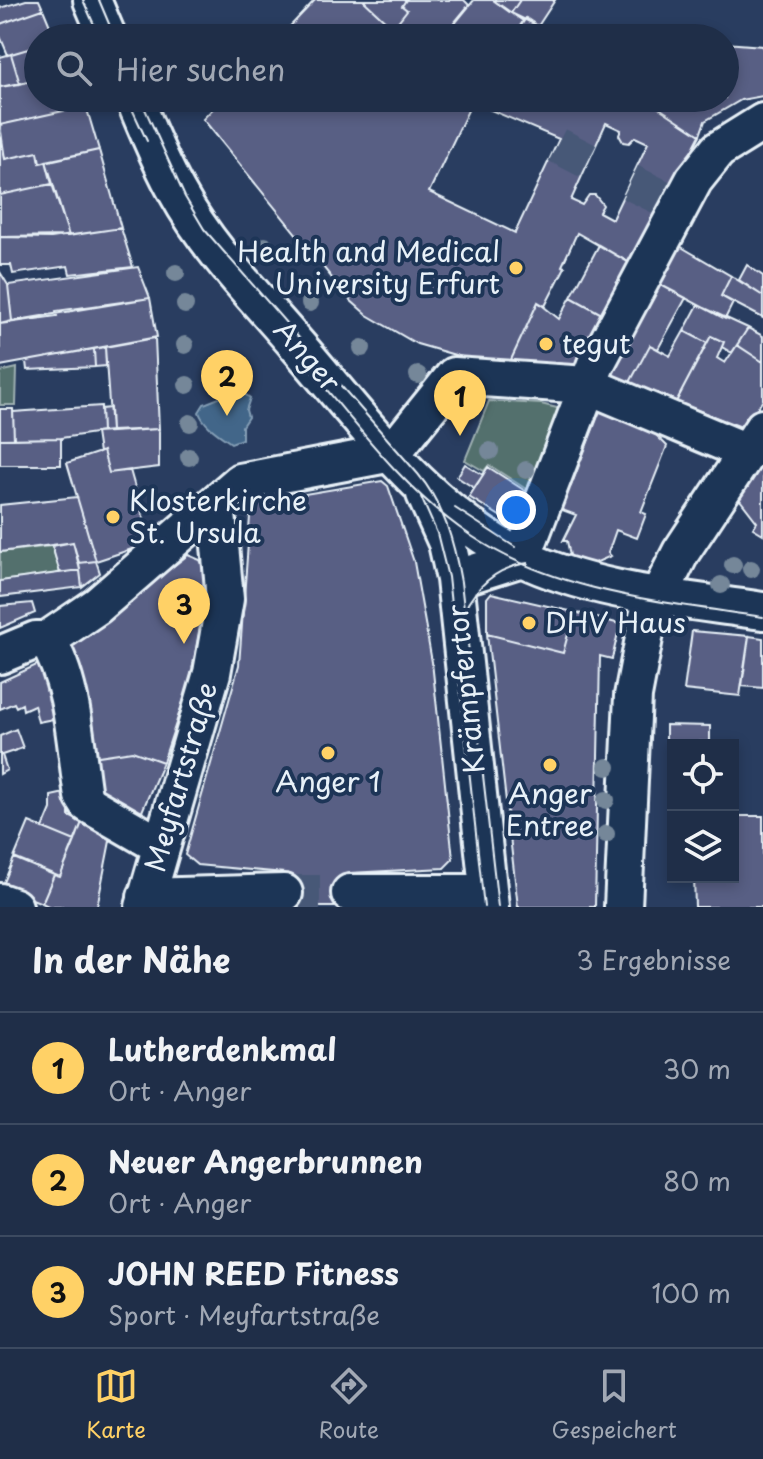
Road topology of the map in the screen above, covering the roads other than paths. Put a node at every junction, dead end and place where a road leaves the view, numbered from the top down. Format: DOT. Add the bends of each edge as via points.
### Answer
graph roads {
  1 [pos="90,2"];
  2 [pos="101,24"];
  3 [pos="140,112"];
  4 [pos="763,122"];
  5 [pos="587,385"];
  6 [pos="755,440"];
  7 [pos="404,466"];
  8 [pos="216,503"];
  9 [pos="522,558"];
  10 [pos="455,579"];
  11 [pos="657,595"];
  12 [pos="763,611"];
  13 [pos="47,640"];
  14 [pos="0,655"];
  15 [pos="161,846"];
  16 [pos="284,893"];
  17 [pos="350,893"];
  18 [pos="489,900"];
  19 [pos="0,902"];
  20 [pos="145,902"];
  21 [pos="14,907"];
  22 [pos="623,907"];
  1 -- 2 [label="street"];
  3 -- 7 [label="street, Anger" via="177,192 212,246"];
  4 -- 5 [label="street" via="718,150 673,202"];
  5 -- 6 [label="street"];
  5 -- 7 [label="street" via="454,376"];
  5 -- 9 [label="street"];
  6 -- 11 [label="street"];
  7 -- 8 [label="street" via="240,482"];
  7 -- 9 [label="street, Anger" via="469,526"];
  7 -- 10 [label="street, Krämpfertor" via="443,533"];
  8 -- 13 [label="street" via="97,606"];
  8 -- 15 [label="street, Meyfartstraße" via="225,599 212,673"];
  9 -- 10 [label="street"];
  9 -- 11 [label="street, Anger"];
  10 -- 18 [label="street, Krämpfertor"];
  11 -- 12 [label="street, Anger"];
  11 -- 22 [label="street" via="642,637 633,696"];
  13 -- 14 [label="street"];
  13 -- 15 [label="street" via="65,686 83,796 88,804"];
  15 -- 20 [label="street, Meyfartstraße"];
  16 -- 20 [label="street"];
  17 -- 18 [label="street" via="451,893"];
  19 -- 21 [label="street"];
}
